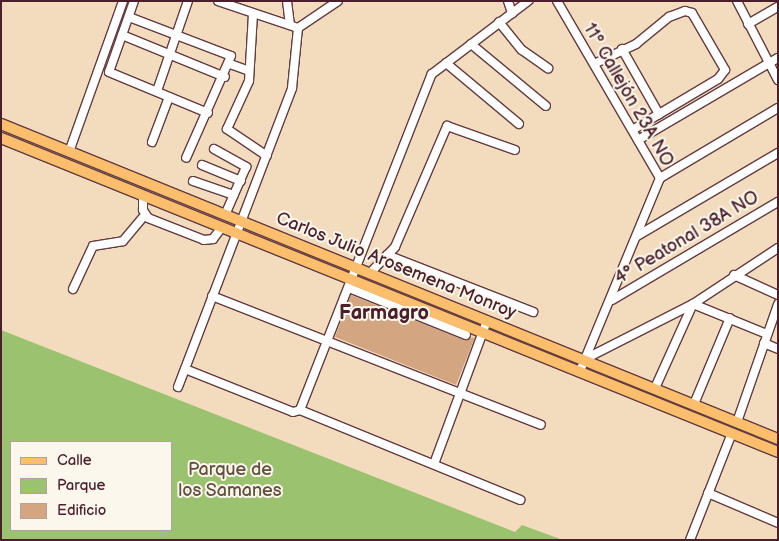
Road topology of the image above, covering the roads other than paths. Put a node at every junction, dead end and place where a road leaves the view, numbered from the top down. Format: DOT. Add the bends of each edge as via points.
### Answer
graph roads {
  1 [pos="123,1"];
  2 [pos="134,1"];
  3 [pos="188,1"];
  4 [pos="218,1"];
  5 [pos="287,1"];
  6 [pos="338,1"];
  7 [pos="508,1"];
  8 [pos="528,1"];
  9 [pos="557,1"];
  10 [pos="737,1"];
  11 [pos="227,3"];
  12 [pos="778,7"];
  13 [pos="512,13"];
  14 [pos="253,14"];
  15 [pos="129,17"];
  16 [pos="500,22"];
  17 [pos="290,24"];
  18 [pos="748,24"];
  19 [pos="298,28"];
  20 [pos="178,34"];
  21 [pos="122,35"];
  22 [pos="471,44"];
  23 [pos="622,49"];
  24 [pos="170,56"];
  25 [pos="778,58"];
  26 [pos="446,63"];
  27 [pos="769,63"];
  28 [pos="230,64"];
  29 [pos="594,64"];
  30 [pos="548,68"];
  31 [pos="249,71"];
  32 [pos="225,77"];
  33 [pos="778,80"];
  34 [pos="157,91"];
  35 [pos="169,97"];
  36 [pos="546,106"];
  37 [pos="778,108"];
  38 [pos="208,113"];
  39 [pos="659,114"];
  40 [pos="1,124"];
  41 [pos="519,124"];
  42 [pos="632,130"];
  43 [pos="1,138"];
  44 [pos="638,140"];
  45 [pos="152,142"];
  46 [pos="214,149"];
  47 [pos="515,150"];
  48 [pos="69,152"];
  49 [pos="778,153"];
  50 [pos="267,156"];
  51 [pos="186,158"];
  52 [pos="202,165"];
  53 [pos="660,178"];
  54 [pos="193,181"];
  55 [pos="241,181"];
  56 [pos="143,195"];
  57 [pos="234,196"];
  58 [pos="778,202"];
  59 [pos="144,214"];
  60 [pos="224,214"];
  61 [pos="242,222"];
  62 [pos="222,227"];
  63 [pos="238,233"];
  64 [pos="637,236"];
  65 [pos="778,248"];
  66 [pos="387,255"];
  67 [pos="356,268"];
  68 [pos="370,273"];
  69 [pos="734,275"];
  70 [pos="350,283"];
  71 [pos="73,289"];
  72 [pos="778,295"];
  73 [pos="212,296"];
  74 [pos="612,300"];
  75 [pos="693,304"];
  76 [pos="778,304"];
  77 [pos="533,312"];
  78 [pos="730,318"];
  79 [pos="487,321"];
  80 [pos="483,332"];
  81 [pos="766,334"];
  82 [pos="466,336"];
  83 [pos="329,339"];
  84 [pos="764,343"];
  85 [pos="778,349"];
  86 [pos="585,359"];
  87 [pos="185,369"];
  88 [pos="580,371"];
  89 [pos="178,387"];
  90 [pos="655,388"];
  91 [pos="460,392"];
  92 [pos="694,404"];
  93 [pos="300,410"];
  94 [pos="737,422"];
  95 [pos="540,425"];
  96 [pos="732,433"];
  97 [pos="778,439"];
  98 [pos="778,452"];
  99 [pos="434,464"];
  100 [pos="708,493"];
  101 [pos="520,500"];
  102 [pos="778,524"];
  103 [pos="690,540"];
  1 -- 48 [label="street"];
  2 -- 15 [label="street"];
  3 -- 20 [label="street"];
  4 -- 11 [label="street"];
  5 -- 17 [label="street"];
  6 -- 19 [label="street"];
  7 -- 13 [label="street"];
  8 -- 13 [label="street"];
  9 -- 29 [label="street, 11º Callejón 23A NO"];
  10 -- 18 [label="street"];
  11 -- 14 [label="street"];
  12 -- 18 [label="street"];
  13 -- 16 [label="street"];
  14 -- 17 [label="street"];
  14 -- 31 [label="street"];
  15 -- 20 [label="street"];
  15 -- 21 [label="street"];
  16 -- 22 [label="street"];
  16 -- 30 [label="street" via="522,50"];
  17 -- 19 [label="street"];
  18 -- 27 [label="street"];
  19 -- 50 [label="street" via="292,88"];
  20 -- 24 [label="street"];
  20 -- 28 [label="street" via="228,52"];
  21 -- 24 [label="street"];
  21 -- 34 [label="street" via="109,72"];
  22 -- 26 [label="street"];
  22 -- 36 [label="street"];
  23 -- 29 [label="street"];
  23 -- 39 [label="street"];
  23 -- 39 [label="street" via="685,11 696,17 723,61 722,77"];
  24 -- 32 [label="street"];
  24 -- 34 [label="street"];
  25 -- 27 [label="street"];
  26 -- 41 [label="street"];
  26 -- 67 [label="street" via="432,74"];
  27 -- 33 [label="street"];
  27 -- 44 [label="street"];
  28 -- 31 [label="street"];
  28 -- 32 [label="street"];
  29 -- 42 [label="street, 11º Callejón 23A NO"];
  31 -- 50 [label="street" via="227,131"];
  32 -- 38 [label="street"];
  34 -- 35 [label="street"];
  35 -- 38 [label="street"];
  35 -- 45 [label="street"];
  37 -- 53 [label="street"];
  38 -- 51 [label="street"];
  39 -- 42 [label="street"];
  40 -- 48 [label="main road, Carlos Julio Arosemena Monroy"];
  42 -- 44 [label="street, 11º Callejón 23A NO"];
  43 -- 56 [label="main road, Carlos Julio Arosemena Monroy"];
  44 -- 53 [label="street, 11º Callejón 23A NO"];
  46 -- 55 [label="street" via="244,163 246,170"];
  47 -- 66 [label="street" via="447,126 395,247"];
  48 -- 60 [label="main road, Carlos Julio Arosemena Monroy"];
  49 -- 64 [label="street"];
  50 -- 61 [label="street"];
  52 -- 55 [label="street"];
  53 -- 64 [label="street, 11º Callejón 23A NO"];
  54 -- 57 [label="street"];
  55 -- 57 [label="street"];
  56 -- 59 [label="street"];
  56 -- 62 [label="main road, Carlos Julio Arosemena Monroy"];
  57 -- 60 [label="street"];
  58 -- 74 [label="street, 4° Peatonal 38A NO"];
  59 -- 62 [label="street" via="204,240 213,239"];
  59 -- 71 [label="street" via="123,241 93,246"];
  60 -- 61 [label="main road, Carlos Julio Arosemena Monroy"];
  61 -- 63 [label="street"];
  61 -- 67 [label="main road, Carlos Julio Arosemena Monroy"];
  62 -- 63 [label="main road, Carlos Julio Arosemena Monroy"];
  63 -- 70 [label="main road, Carlos Julio Arosemena Monroy"];
  63 -- 73 [label="street"];
  64 -- 74 [label="street, 11º Callejón 23A NO"];
  65 -- 69 [label="street"];
  66 -- 68 [label="street"];
  66 -- 77 [label="street"];
  67 -- 68 [label="main road, Carlos Julio Arosemena Monroy"];
  67 -- 70 [label="street"];
  68 -- 79 [label="main road, Carlos Julio Arosemena Monroy"];
  69 -- 72 [label="street"];
  69 -- 75 [label="street"];
  70 -- 80 [label="main road, Carlos Julio Arosemena Monroy"];
  70 -- 82 [label="street"];
  70 -- 83 [label="street"];
  73 -- 83 [label="street"];
  73 -- 87 [label="street"];
  74 -- 86 [label="street, 11º Callejón 23A NO"];
  75 -- 78 [label="street"];
  75 -- 86 [label="street"];
  75 -- 90 [label="street"];
  76 -- 81 [label="street"];
  78 -- 81 [label="street"];
  78 -- 92 [label="street"];
  79 -- 80 [label="street"];
  79 -- 86 [label="main road, Carlos Julio Arosemena Monroy"];
  80 -- 88 [label="main road, Carlos Julio Arosemena Monroy"];
  80 -- 91 [label="street"];
  81 -- 84 [label="street"];
  83 -- 91 [label="street"];
  83 -- 93 [label="street"];
  84 -- 85 [label="street"];
  84 -- 94 [label="street"];
  86 -- 88 [label="street, 11º Callejón 23A NO"];
  86 -- 90 [label="main road, Carlos Julio Arosemena Monroy"];
  87 -- 89 [label="street"];
  87 -- 93 [label="street" via="293,412"];
  88 -- 96 [label="main road, Carlos Julio Arosemena Monroy"];
  90 -- 92 [label="main road, Carlos Julio Arosemena Monroy"];
  91 -- 95 [label="street"];
  91 -- 99 [label="street"];
  92 -- 94 [label="main road, Carlos Julio Arosemena Monroy"];
  93 -- 99 [label="street"];
  94 -- 97 [label="main road, Carlos Julio Arosemena Monroy"];
  96 -- 98 [label="main road, Carlos Julio Arosemena Monroy"];
  96 -- 100 [label="street"];
  99 -- 101 [label="street"];
  100 -- 102 [label="street"];
  100 -- 103 [label="street"];
}
